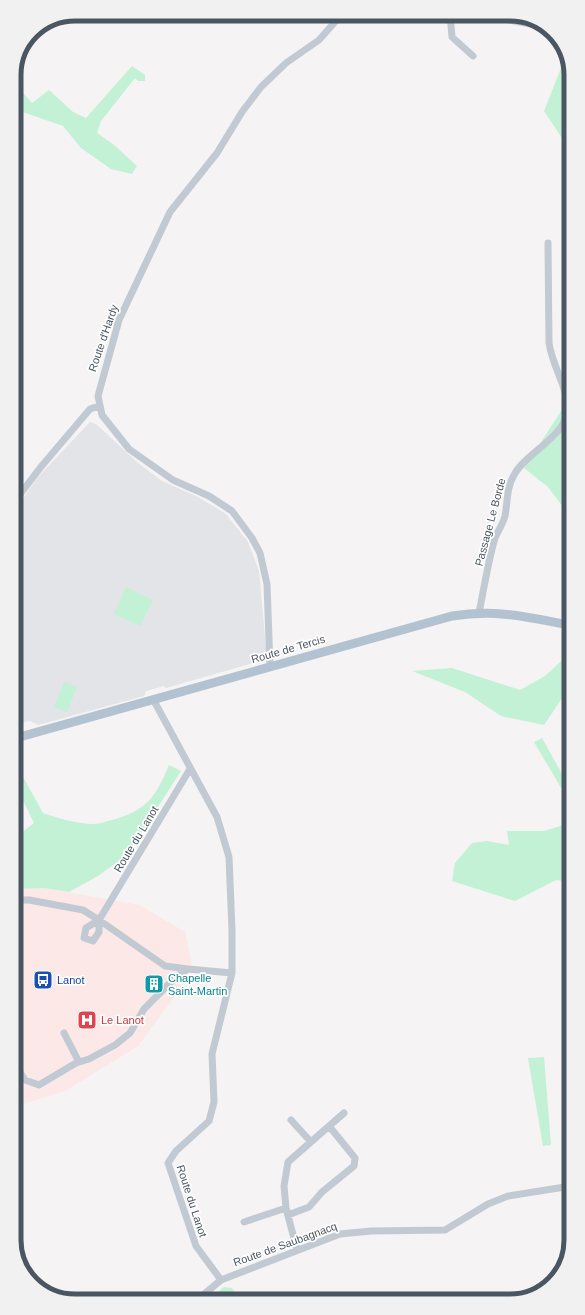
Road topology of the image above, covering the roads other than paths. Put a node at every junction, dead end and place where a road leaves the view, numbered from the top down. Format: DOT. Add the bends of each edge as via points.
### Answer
graph roads {
  1 [pos="336,21"];
  2 [pos="451,21"];
  3 [pos="473,56"];
  4 [pos="548,243"];
  5 [pos="564,393"];
  6 [pos="99,406"];
  7 [pos="564,420"];
  8 [pos="21,493"];
  9 [pos="479,613"];
  10 [pos="564,624"];
  11 [pos="270,667"];
  12 [pos="153,699"];
  13 [pos="21,737"];
  14 [pos="190,769"];
  15 [pos="21,900"];
  16 [pos="99,920"];
  17 [pos="188,969"];
  18 [pos="232,973"];
  19 [pos="64,1033"];
  20 [pos="79,1062"];
  21 [pos="21,1074"];
  22 [pos="344,1113"];
  23 [pos="291,1120"];
  24 [pos="329,1126"];
  25 [pos="311,1142"];
  26 [pos="564,1187"];
  27 [pos="287,1211"];
  28 [pos="244,1222"];
  29 [pos="298,1250"];
  30 [pos="221,1280"];
  31 [pos="204,1294"];
  1 -- 6 [label="street, Route d'Hardy" via="319,40 286,63 261,87 225,141 170,212 119,320 100,385"];
  2 -- 3 [label="street" via="452,37"];
  4 -- 5 [label="street, Passage Le Borde" via="548,343"];
  6 -- 8 [label="street" via="90,408"];
  6 -- 11 [label="street, Route d'Hardy" via="107,423 129,449 168,477 232,510 249,533 260,552 267,584"];
  7 -- 9 [label="street, Passage Le Borde" via="548,442 520,464 513,475 508,490 505,516 495,539"];
  9 -- 10 [label="main road, Route de Tercis" via="502,613"];
  9 -- 11 [label="main road, Route de Tercis" via="433,621"];
  11 -- 12 [label="main road, Route de Tercis"];
  12 -- 13 [label="main road, Route de Tercis"];
  12 -- 14 [label="street, Route du Lanot"];
  14 -- 16 [label="street, Route du Lanot"];
  14 -- 18 [label="street, Route du Lanot" via="217,817 229,857"];
  15 -- 16 [label="street" via="83,910"];
  16 -- 17 [label="street" via="165,966"];
  17 -- 18 [label="street"];
  17 -- 20 [label="street" via="177,976 144,1009 130,1033 110,1048"];
  18 -- 30 [label="street, Route du Lanot" via="212,1054 214,1102 209,1121 168,1163 196,1246"];
  19 -- 20 [label="street"];
  20 -- 21 [label="street" via="39,1085 25,1080"];
  22 -- 24 [label="street"];
  23 -- 25 [label="street"];
  24 -- 25 [label="street"];
  24 -- 27 [label="street" via="355,1158 354,1166 322,1192 309,1207"];
  25 -- 27 [label="street" via="288,1162 284,1186"];
  26 -- 29 [label="street, Route de Saubagnacq" via="508,1196 488,1204 445,1230 340,1234"];
  27 -- 28 [label="street"];
  27 -- 29 [label="street"];
  29 -- 30 [label="street, Route de Saubagnacq"];
  30 -- 31 [label="street, Route de Saubagnacq"];
}
